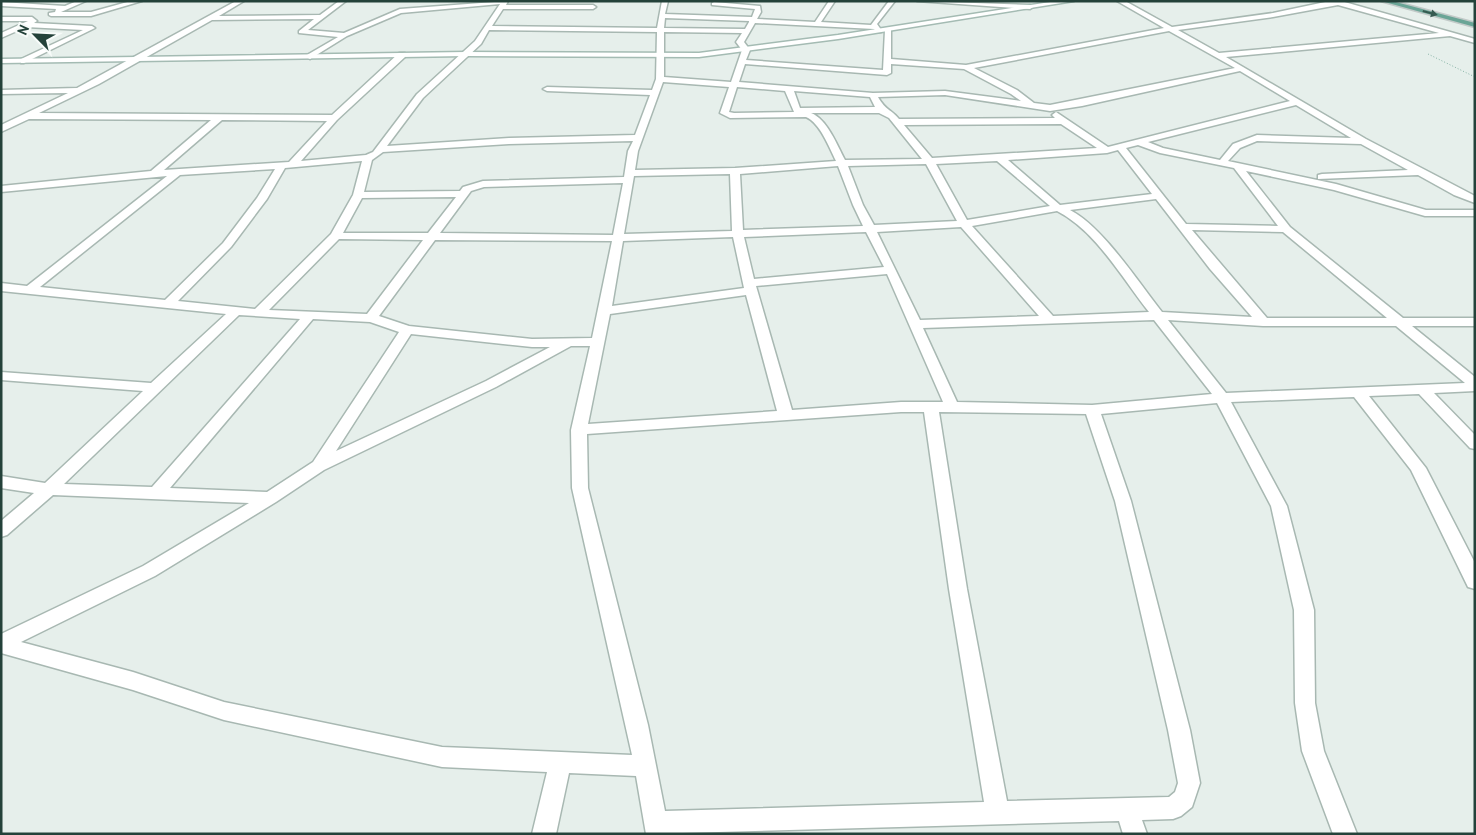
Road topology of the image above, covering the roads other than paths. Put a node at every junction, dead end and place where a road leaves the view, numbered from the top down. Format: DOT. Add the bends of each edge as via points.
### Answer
graph roads {
  1 [pos="33,1"];
  2 [pos="83,1"];
  3 [pos="140,1"];
  4 [pos="241,1"];
  5 [pos="343,1"];
  6 [pos="832,1"];
  7 [pos="892,1"];
  8 [pos="920,1"];
  9 [pos="1071,1"];
  10 [pos="1120,1"];
  11 [pos="1414,1"];
  12 [pos="1056,2"];
  13 [pos="1336,2"];
  14 [pos="1384,2"];
  15 [pos="503,3"];
  16 [pos="993,3"];
  17 [pos="1,4"];
  18 [pos="596,4"];
  19 [pos="714,4"];
  20 [pos="22,5"];
  21 [pos="1372,5"];
  22 [pos="1030,7"];
  23 [pos="65,8"];
  24 [pos="1357,8"];
  25 [pos="51,14"];
  26 [pos="589,15"];
  27 [pos="663,16"];
  28 [pos="320,17"];
  29 [pos="1475,17"];
  30 [pos="209,18"];
  31 [pos="1,19"];
  32 [pos="38,19"];
  33 [pos="753,20"];
  34 [pos="585,22"];
  35 [pos="25,25"];
  36 [pos="816,25"];
  37 [pos="1475,25"];
  38 [pos="488,28"];
  39 [pos="877,29"];
  40 [pos="1169,29"];
  41 [pos="581,30"];
  42 [pos="888,30"];
  43 [pos="746,31"];
  44 [pos="1450,34"];
  45 [pos="2,35"];
  46 [pos="345,35"];
  47 [pos="1475,41"];
  48 [pos="746,50"];
  49 [pos="466,54"];
  50 [pos="402,55"];
  51 [pos="1218,55"];
  52 [pos="662,56"];
  53 [pos="310,57"];
  54 [pos="135,60"];
  55 [pos="1,61"];
  56 [pos="24,61"];
  57 [pos="886,61"];
  58 [pos="743,62"];
  59 [pos="966,66"];
  60 [pos="1241,69"];
  61 [pos="735,83"];
  62 [pos="887,84"];
  63 [pos="658,86"];
  64 [pos="788,88"];
  65 [pos="547,89"];
  66 [pos="80,90"];
  67 [pos="1,92"];
  68 [pos="873,95"];
  69 [pos="1297,102"];
  70 [pos="1032,106"];
  71 [pos="1050,108"];
  72 [pos="881,110"];
  73 [pos="803,112"];
  74 [pos="26,116"];
  75 [pos="220,117"];
  76 [pos="334,118"];
  77 [pos="897,122"];
  78 [pos="1063,122"];
  79 [pos="1,129"];
  80 [pos="638,138"];
  81 [pos="1363,141"];
  82 [pos="1139,142"];
  83 [pos="1120,148"];
  84 [pos="380,149"];
  85 [pos="1107,150"];
  86 [pos="999,157"];
  87 [pos="368,158"];
  88 [pos="928,161"];
  89 [pos="842,163"];
  90 [pos="1222,163"];
  91 [pos="287,166"];
  92 [pos="1237,166"];
  93 [pos="735,171"];
  94 [pos="178,172"];
  95 [pos="1421,172"];
  96 [pos="154,174"];
  97 [pos="628,176"];
  98 [pos="1287,176"];
  99 [pos="1,189"];
  100 [pos="462,194"];
  101 [pos="358,195"];
  102 [pos="1158,196"];
  103 [pos="1475,200"];
  104 [pos="1058,208"];
  105 [pos="1475,213"];
  106 [pos="964,224"];
  107 [pos="1183,227"];
  108 [pos="870,228"];
  109 [pos="1286,229"];
  110 [pos="738,232"];
  111 [pos="336,236"];
  112 [pos="431,237"];
  113 [pos="618,238"];
  114 [pos="891,270"];
  115 [pos="1,286"];
  116 [pos="750,287"];
  117 [pos="29,290"];
  118 [pos="168,304"];
  119 [pos="236,311"];
  120 [pos="604,311"];
  121 [pos="258,314"];
  122 [pos="309,316"];
  123 [pos="1158,316"];
  124 [pos="371,318"];
  125 [pos="1050,320"];
  126 [pos="1398,320"];
  127 [pos="1262,322"];
  128 [pos="1475,322"];
  129 [pos="915,324"];
  130 [pos="407,330"];
  131 [pos="598,342"];
  132 [pos="568,343"];
  133 [pos="1,376"];
  134 [pos="1475,386"];
  135 [pos="155,388"];
  136 [pos="1422,389"];
  137 [pos="1358,392"];
  138 [pos="1222,398"];
  139 [pos="931,407"];
  140 [pos="952,407"];
  141 [pos="1092,410"];
  142 [pos="786,416"];
  143 [pos="579,430"];
  144 [pos="1475,444"];
  145 [pos="318,466"];
  146 [pos="1,482"];
  147 [pos="49,489"];
  148 [pos="157,493"];
  149 [pos="270,498"];
  150 [pos="1,531"];
  151 [pos="1475,582"];
  152 [pos="1,644"];
  153 [pos="560,762"];
  154 [pos="644,766"];
  155 [pos="1128,809"];
  156 [pos="998,812"];
  157 [pos="657,828"];
  158 [pos="544,834"];
  159 [pos="1135,834"];
  160 [pos="1345,834"];
  1 -- 20 [label="street"];
  2 -- 23 [label="street"];
  3 -- 25 [label="street" via="92,14"];
  4 -- 30 [label="street"];
  5 -- 28 [label="street"];
  6 -- 36 [label="street"];
  7 -- 39 [label="street" via="876,19"];
  8 -- 16 [label="street"];
  9 -- 12 [label="street"];
  10 -- 40 [label="street"];
  11 -- 29 [label="main road"];
  12 -- 22 [label="street"];
  13 -- 24 [label="street"];
  13 -- 40 [label="street" via="1272,15"];
  14 -- 37 [label="main road, one-way"];
  15 -- 18 [label="street"];
  15 -- 38 [label="street"];
  15 -- 46 [label="street" via="400,11"];
  16 -- 22 [label="street"];
  17 -- 20 [label="street"];
  18 -- 26 [label="street"];
  19 -- 33 [label="street" via="758,7"];
  20 -- 23 [label="street"];
  21 -- 24 [label="street"];
  22 -- 42 [label="street"];
  23 -- 25 [label="street"];
  24 -- 44 [label="street"];
  25 -- 32 [label="street"];
  27 -- 33 [label="street"];
  27 -- 41 [label="street"];
  27 -- 43 [label="street"];
  27 -- 52 [label="street"];
  28 -- 30 [label="street"];
  28 -- 46 [label="street" via="301,32"];
  30 -- 54 [label="street"];
  31 -- 32 [label="street"];
  32 -- 35 [label="street"];
  33 -- 36 [label="street"];
  33 -- 43 [label="street"];
  34 -- 41 [label="street"];
  35 -- 45 [label="street"];
  35 -- 56 [label="street" via="92,28"];
  36 -- 39 [label="street"];
  38 -- 41 [label="street"];
  38 -- 49 [label="street"];
  39 -- 42 [label="street"];
  39 -- 48 [label="street"];
  40 -- 51 [label="street"];
  40 -- 59 [label="street"];
  42 -- 57 [label="street"];
  43 -- 48 [label="street" via="740,42"];
  44 -- 47 [label="street"];
  44 -- 51 [label="street"];
  46 -- 53 [label="street"];
  48 -- 52 [label="street"];
  48 -- 58 [label="street"];
  49 -- 50 [label="street"];
  49 -- 52 [label="street"];
  49 -- 84 [label="street" via="420,96"];
  50 -- 53 [label="street"];
  50 -- 76 [label="street"];
  51 -- 60 [label="street"];
  52 -- 63 [label="street"];
  53 -- 54 [label="street"];
  54 -- 56 [label="street"];
  54 -- 66 [label="street"];
  55 -- 56 [label="street"];
  57 -- 59 [label="street"];
  57 -- 62 [label="street"];
  58 -- 61 [label="street"];
  58 -- 62 [label="street"];
  59 -- 70 [label="street" via="1014,92"];
  60 -- 69 [label="street"];
  60 -- 71 [label="street"];
  61 -- 63 [label="street"];
  61 -- 64 [label="street"];
  61 -- 73 [label="street" via="724,113 728,115"];
  62 -- 68 [label="street"];
  62 -- 70 [label="street"];
  63 -- 65 [label="street"];
  63 -- 80 [label="street"];
  64 -- 68 [label="street"];
  64 -- 73 [label="street"];
  66 -- 67 [label="street"];
  66 -- 74 [label="street"];
  68 -- 72 [label="street"];
  69 -- 81 [label="street"];
  69 -- 82 [label="street"];
  70 -- 71 [label="street"];
  71 -- 78 [label="street"];
  72 -- 73 [label="street"];
  72 -- 77 [label="street"];
  73 -- 89 [label="street" via="814,117"];
  74 -- 75 [label="street"];
  74 -- 79 [label="street"];
  75 -- 76 [label="street"];
  75 -- 96 [label="street"];
  76 -- 91 [label="street"];
  77 -- 78 [label="street"];
  77 -- 88 [label="street"];
  78 -- 85 [label="street"];
  80 -- 84 [label="street" via="498,141"];
  80 -- 97 [label="street"];
  81 -- 90 [label="street" via="1257,138 1241,142"];
  81 -- 95 [label="street"];
  82 -- 83 [label="street"];
  82 -- 90 [label="street" via="1160,150"];
  83 -- 85 [label="street"];
  83 -- 102 [label="street"];
  84 -- 87 [label="street"];
  85 -- 86 [label="street"];
  86 -- 88 [label="street"];
  86 -- 104 [label="street"];
  87 -- 91 [label="street"];
  87 -- 101 [label="street"];
  88 -- 89 [label="street"];
  88 -- 106 [label="street"];
  89 -- 93 [label="street"];
  89 -- 108 [label="street"];
  90 -- 92 [label="street"];
  91 -- 94 [label="street"];
  91 -- 118 [label="street" via="227,245"];
  92 -- 98 [label="street"];
  92 -- 109 [label="street"];
  93 -- 97 [label="street"];
  93 -- 110 [label="street"];
  94 -- 96 [label="street"];
  94 -- 117 [label="street"];
  95 -- 98 [label="street" via="1331,178"];
  95 -- 103 [label="street"];
  96 -- 99 [label="street"];
  97 -- 100 [label="street" via="483,184"];
  97 -- 113 [label="street"];
  98 -- 105 [label="street" via="1425,213"];
  100 -- 101 [label="street"];
  100 -- 112 [label="street"];
  101 -- 111 [label="street"];
  102 -- 104 [label="street"];
  102 -- 107 [label="street"];
  104 -- 106 [label="street"];
  104 -- 123 [label="street" via="1091,230"];
  106 -- 108 [label="street"];
  106 -- 125 [label="street"];
  107 -- 109 [label="street"];
  107 -- 127 [label="street"];
  108 -- 110 [label="street"];
  108 -- 114 [label="street"];
  109 -- 126 [label="street"];
  110 -- 113 [label="street"];
  110 -- 116 [label="street"];
  111 -- 112 [label="street"];
  111 -- 121 [label="street"];
  112 -- 113 [label="street"];
  112 -- 124 [label="street"];
  113 -- 120 [label="street"];
  114 -- 116 [label="street"];
  114 -- 129 [label="street"];
  115 -- 117 [label="street"];
  116 -- 120 [label="street"];
  116 -- 142 [label="street"];
  117 -- 118 [label="street"];
  118 -- 119 [label="street"];
  119 -- 121 [label="street"];
  119 -- 135 [label="street"];
  120 -- 131 [label="street"];
  121 -- 122 [label="street"];
  122 -- 124 [label="street"];
  122 -- 148 [label="street"];
  123 -- 125 [label="street"];
  123 -- 127 [label="street"];
  123 -- 138 [label="street"];
  124 -- 130 [label="street"];
  125 -- 129 [label="street"];
  126 -- 127 [label="street"];
  126 -- 128 [label="street"];
  126 -- 134 [label="street"];
  129 -- 140 [label="street"];
  130 -- 132 [label="street" via="532,343"];
  130 -- 145 [label="street"];
  131 -- 132 [label="street"];
  131 -- 143 [label="street"];
  132 -- 145 [label="street" via="491,384"];
  133 -- 135 [label="street"];
  134 -- 136 [label="street"];
  135 -- 147 [label="street"];
  136 -- 137 [label="street"];
  136 -- 144 [label="street"];
  137 -- 138 [label="street"];
  137 -- 151 [label="street" via="1418,468"];
  138 -- 141 [label="street"];
  138 -- 160 [label="street" via="1279,506 1304,610 1305,704 1313,751"];
  139 -- 140 [label="street"];
  139 -- 142 [label="street"];
  139 -- 156 [label="street" via="958,589"];
  140 -- 141 [label="street"];
  141 -- 155 [label="street" via="1123,500 1189,783 1184,799 1173,808"];
  142 -- 143 [label="street"];
  143 -- 154 [label="street" via="580,488"];
  145 -- 149 [label="street"];
  146 -- 147 [label="street"];
  147 -- 148 [label="street"];
  147 -- 150 [label="street"];
  148 -- 149 [label="street"];
  149 -- 152 [label="street" via="149,571"];
  152 -- 153 [label="street" via="133,681 224,711 335,735 442,757"];
  153 -- 154 [label="street"];
  153 -- 158 [label="street"];
  154 -- 157 [label="street"];
  155 -- 156 [label="street"];
  155 -- 159 [label="street"];
  156 -- 157 [label="street"];
}
